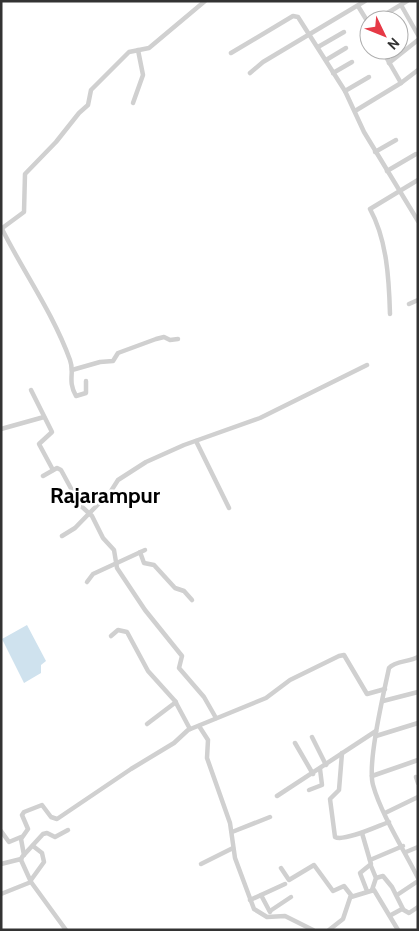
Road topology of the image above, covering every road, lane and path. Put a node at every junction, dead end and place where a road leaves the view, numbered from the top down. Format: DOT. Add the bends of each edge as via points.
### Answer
graph roads {
  1 [pos="205,1"];
  2 [pos="365,1"];
  3 [pos="407,1"];
  4 [pos="401,5"];
  5 [pos="358,6"];
  6 [pos="360,10"];
  7 [pos="393,10"];
  8 [pos="344,32"];
  9 [pos="310,34"];
  10 [pos="418,35"];
  11 [pos="418,40"];
  12 [pos="318,47"];
  13 [pos="346,48"];
  14 [pos="138,50"];
  15 [pos="231,52"];
  16 [pos="326,60"];
  17 [pos="388,60"];
  18 [pos="352,62"];
  19 [pos="390,63"];
  20 [pos="418,70"];
  21 [pos="250,73"];
  22 [pos="333,73"];
  23 [pos="369,77"];
  24 [pos="401,83"];
  25 [pos="345,91"];
  26 [pos="133,103"];
  27 [pos="355,111"];
  28 [pos="396,140"];
  29 [pos="375,152"];
  30 [pos="416,154"];
  31 [pos="387,171"];
  32 [pos="418,180"];
  33 [pos="399,190"];
  34 [pos="418,221"];
  35 [pos="2,229"];
  36 [pos="418,300"];
  37 [pos="409,304"];
  38 [pos="390,314"];
  39 [pos="178,339"];
  40 [pos="367,365"];
  41 [pos="72,370"];
  42 [pos="86,381"];
  43 [pos="31,390"];
  44 [pos="44,417"];
  45 [pos="1,429"];
  46 [pos="196,441"];
  47 [pos="54,470"];
  48 [pos="43,476"];
  49 [pos="228,508"];
  50 [pos="89,514"];
  51 [pos="62,536"];
  52 [pos="116,562"];
  53 [pos="87,582"];
  54 [pos="192,600"];
  55 [pos="110,636"];
  56 [pos="418,657"];
  57 [pos="385,689"];
  58 [pos="418,692"];
  59 [pos="383,701"];
  60 [pos="176,702"];
  61 [pos="216,718"];
  62 [pos="418,723"];
  63 [pos="147,724"];
  64 [pos="200,728"];
  65 [pos="190,729"];
  66 [pos="376,734"];
  67 [pos="312,737"];
  68 [pos="295,743"];
  69 [pos="342,753"];
  70 [pos="418,760"];
  71 [pos="326,765"];
  72 [pos="320,769"];
  73 [pos="313,774"];
  74 [pos="372,776"];
  75 [pos="416,777"];
  76 [pos="418,783"];
  77 [pos="309,790"];
  78 [pos="278,796"];
  79 [pos="418,797"];
  80 [pos="385,813"];
  81 [pos="270,817"];
  82 [pos="389,822"];
  83 [pos="68,830"];
  84 [pos="1,832"];
  85 [pos="232,832"];
  86 [pos="362,833"];
  87 [pos="21,837"];
  88 [pos="33,846"];
  89 [pos="403,846"];
  90 [pos="418,847"];
  91 [pos="230,848"];
  92 [pos="406,852"];
  93 [pos="22,857"];
  94 [pos="370,860"];
  95 [pos="1,864"];
  96 [pos="201,864"];
  97 [pos="371,866"];
  98 [pos="281,868"];
  99 [pos="376,878"];
  100 [pos="418,880"];
  101 [pos="31,881"];
  102 [pos="285,884"];
  103 [pos="369,890"];
  104 [pos="1,894"];
  105 [pos="261,895"];
  106 [pos="397,895"];
  107 [pos="292,897"];
  108 [pos="351,897"];
  109 [pos="250,900"];
  110 [pos="418,907"];
  111 [pos="403,909"];
  112 [pos="270,911"];
  113 [pos="391,915"];
  114 [pos="274,918"];
  115 [pos="66,930"];
  116 [pos="313,930"];
  117 [pos="329,930"];
  118 [pos="398,930"];
  1 -- 14 [label="street" via="149,48"];
  2 -- 5 [label="street"];
  3 -- 4 [label="street"];
  4 -- 7 [label="street"];
  4 -- 10 [label="street"];
  5 -- 6 [label="street"];
  5 -- 9 [label="street"];
  8 -- 12 [label="street"];
  9 -- 12 [label="street"];
  9 -- 15 [label="street" via="298,17 293,16"];
  9 -- 21 [label="street"];
  11 -- 19 [label="street"];
  12 -- 16 [label="street"];
  13 -- 16 [label="street"];
  14 -- 26 [label="street" via="143,75"];
  14 -- 35 [label="street" via="129,52 91,90 88,105 24,174 24,212"];
  16 -- 22 [label="street"];
  17 -- 19 [label="street"];
  18 -- 22 [label="street"];
  19 -- 24 [label="street"];
  20 -- 24 [label="street"];
  22 -- 25 [label="street"];
  23 -- 25 [label="street"];
  24 -- 27 [label="street"];
  25 -- 27 [label="street"];
  27 -- 29 [label="street"];
  28 -- 29 [label="street"];
  29 -- 31 [label="street"];
  30 -- 31 [label="street"];
  31 -- 33 [label="street"];
  32 -- 33 [label="street"];
  33 -- 34 [label="street"];
  33 -- 38 [label="street" via="370,209 381,234"];
  35 -- 41 [label="street" via="50,314"];
  36 -- 37 [label="street"];
  39 -- 41 [label="street" via="156,339 117,354 113,361"];
  40 -- 46 [label="street" via="260,418"];
  41 -- 42 [label="street" via="70,379 76,396 86,393"];
  43 -- 44 [label="street"];
  44 -- 45 [label="street"];
  44 -- 47 [label="street" via="52,433 39,446"];
  46 -- 49 [label="street"];
  46 -- 50 [label="street" via="146,462 118,480"];
  47 -- 48 [label="street"];
  47 -- 50 [label="street" via="61,470 80,505"];
  50 -- 51 [label="street"];
  50 -- 52 [label="street" via="114,550"];
  52 -- 53 [label="street" via="93,574"];
  52 -- 54 [label="street" via="143,551 144,563 154,565 175,588 184,591"];
  52 -- 61 [label="street" via="145,610 182,656 178,668 204,697"];
  55 -- 60 [label="street" via="120,629 127,632 148,671"];
  56 -- 57 [label="street" via="391,665"];
  57 -- 59 [label="street"];
  57 -- 61 [label="street" via="367,694 345,657 339,656 290,680 266,698"];
  58 -- 59 [label="street"];
  59 -- 66 [label="street"];
  60 -- 63 [label="street"];
  60 -- 65 [label="street"];
  61 -- 64 [label="street"];
  62 -- 66 [label="street"];
  64 -- 65 [label="street"];
  64 -- 85 [label="street" via="208,740 206,754"];
  65 -- 87 [label="street" via="174,744 131,768 56,819 42,805 24,812 22,815 28,829"];
  66 -- 69 [label="street"];
  66 -- 74 [label="street"];
  67 -- 71 [label="street"];
  68 -- 73 [label="street"];
  69 -- 71 [label="street"];
  69 -- 86 [label="street" via="339,790 330,799 334,835 339,839"];
  70 -- 74 [label="street"];
  71 -- 72 [label="street"];
  72 -- 73 [label="street"];
  72 -- 77 [label="street" via="322,785"];
  73 -- 78 [label="street"];
  74 -- 80 [label="street"];
  75 -- 76 [label="street"];
  79 -- 80 [label="street"];
  80 -- 82 [label="street"];
  81 -- 85 [label="street"];
  82 -- 86 [label="street"];
  82 -- 89 [label="street"];
  83 -- 88 [label="street" via="55,837 46,832"];
  84 -- 87 [label="street" via="9,842"];
  85 -- 91 [label="street"];
  86 -- 94 [label="street"];
  87 -- 93 [label="street"];
  88 -- 93 [label="street"];
  88 -- 101 [label="street" via="42,853 44,862"];
  89 -- 92 [label="street"];
  89 -- 94 [label="street"];
  90 -- 92 [label="street"];
  91 -- 96 [label="street"];
  91 -- 109 [label="street"];
  92 -- 100 [label="street"];
  93 -- 95 [label="street"];
  93 -- 101 [label="street"];
  94 -- 97 [label="street"];
  97 -- 99 [label="street"];
  97 -- 103 [label="street" via="360,873"];
  98 -- 108 [label="street" via="289,880 314,865 332,890 344,886"];
  99 -- 103 [label="street"];
  99 -- 106 [label="street" via="384,877"];
  100 -- 106 [label="street"];
  101 -- 104 [label="street"];
  101 -- 115 [label="street"];
  102 -- 105 [label="street"];
  103 -- 108 [label="street"];
  103 -- 113 [label="street" via="376,892"];
  105 -- 109 [label="street"];
  105 -- 112 [label="street"];
  106 -- 111 [label="street"];
  107 -- 112 [label="street"];
  108 -- 117 [label="street" via="345,917"];
  109 -- 114 [label="street" via="259,914"];
  110 -- 111 [label="street" via="409,913"];
  111 -- 113 [label="street"];
  112 -- 114 [label="street"];
  113 -- 118 [label="street"];
  114 -- 116 [label="street" via="287,917"];
}
